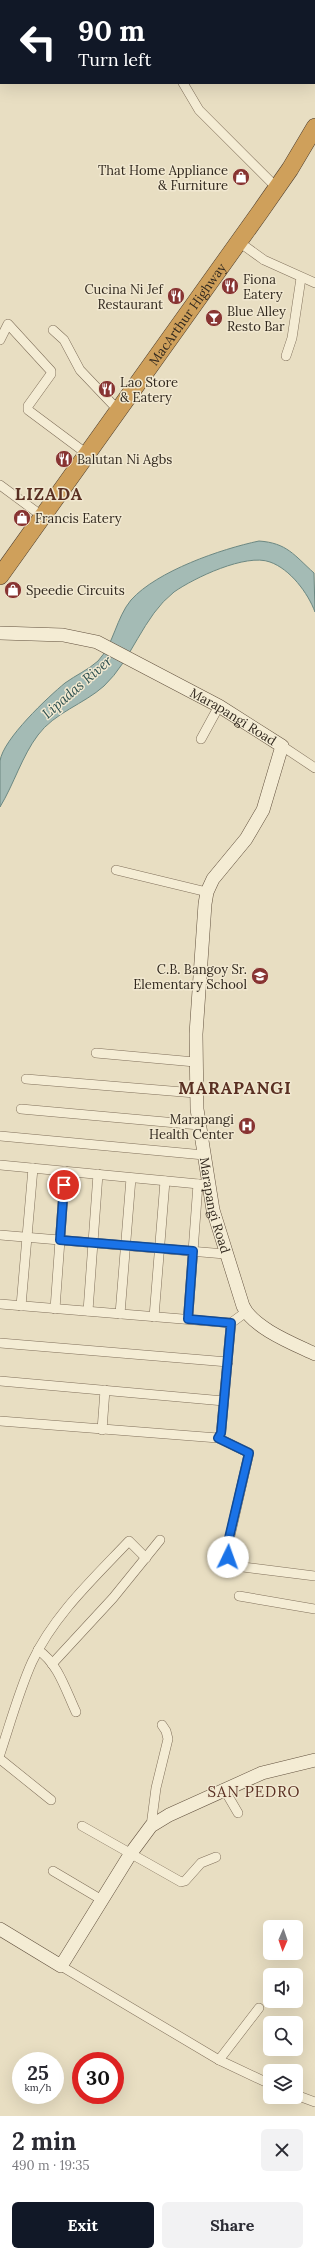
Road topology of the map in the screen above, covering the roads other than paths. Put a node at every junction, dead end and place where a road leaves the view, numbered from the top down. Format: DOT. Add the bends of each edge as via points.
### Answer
graph roads {
  1 [pos="184,84"];
  2 [pos="315,126"];
  3 [pos="277,188"];
  4 [pos="239,242"];
  5 [pos="301,278"];
  6 [pos="315,283"];
  7 [pos="53,330"];
  8 [pos="0,340"];
  9 [pos="286,356"];
  10 [pos="118,410"];
  11 [pos="87,454"];
  12 [pos="0,485"];
  13 [pos="42,516"];
  14 [pos="0,576"];
  15 [pos="0,633"];
  16 [pos="219,706"];
  17 [pos="201,739"];
  18 [pos="282,746"];
  19 [pos="315,768"];
  20 [pos="116,870"];
  21 [pos="207,892"];
  22 [pos="96,1053"];
  23 [pos="195,1062"];
  24 [pos="26,1079"];
  25 [pos="195,1093"];
  26 [pos="20,1109"];
  27 [pos="199,1125"];
  28 [pos="0,1136"];
  29 [pos="204,1155"];
  30 [pos="0,1165"];
  31 [pos="33,1168"];
  32 [pos="65,1171"];
  33 [pos="98,1174"];
  34 [pos="131,1178"];
  35 [pos="165,1181"];
  36 [pos="203,1184"];
  37 [pos="0,1235"];
  38 [pos="27,1237"];
  39 [pos="60,1240"];
  40 [pos="93,1243"];
  41 [pos="126,1245"];
  42 [pos="160,1248"];
  43 [pos="193,1251"];
  44 [pos="225,1254"];
  45 [pos="0,1304"];
  46 [pos="21,1306"];
  47 [pos="55,1308"];
  48 [pos="88,1311"];
  49 [pos="246,1312"];
  50 [pos="120,1314"];
  51 [pos="154,1317"];
  52 [pos="188,1319"];
  53 [pos="231,1323"];
  54 [pos="0,1343"];
  55 [pos="315,1354"];
  56 [pos="228,1362"];
  57 [pos="0,1381"];
  58 [pos="105,1390"];
  59 [pos="224,1401"];
  60 [pos="0,1421"];
  61 [pos="102,1430"];
  62 [pos="218,1438"];
  63 [pos="160,1540"];
  64 [pos="146,1558"];
  65 [pos="315,1576"];
  66 [pos="239,1596"];
  67 [pos="315,1609"];
  68 [pos="38,1650"];
  69 [pos="52,1664"];
  70 [pos="76,1712"];
  71 [pos="162,1725"];
  72 [pos="0,1754"];
  73 [pos="0,1759"];
  74 [pos="315,1760"];
  75 [pos="224,1789"];
  76 [pos="51,1800"];
  77 [pos="238,1812"];
  78 [pos="82,1826"];
  79 [pos="151,1826"];
  80 [pos="130,1853"];
  81 [pos="216,1857"];
  82 [pos="53,1871"];
  83 [pos="102,1900"];
  84 [pos="0,1929"];
  85 [pos="61,1966"];
  86 [pos="259,2008"];
  87 [pos="220,2060"];
  88 [pos="263,2081"];
  89 [pos="303,2097"];
  90 [pos="315,2102"];
  1 -- 3 [label="street" via="199,110"];
  2 -- 3 [label="highway, MacArthur Highway"];
  3 -- 4 [label="highway, MacArthur Highway"];
  4 -- 5 [label="street" via="264,260"];
  4 -- 10 [label="highway, MacArthur Highway"];
  5 -- 6 [label="street"];
  5 -- 9 [label="street" via="292,338"];
  7 -- 10 [label="street" via="64,340 80,370"];
  8 -- 11 [label="street" via="8,324 51,370 28,410"];
  10 -- 11 [label="highway, MacArthur Highway"];
  11 -- 13 [label="highway, MacArthur Highway"];
  12 -- 13 [label="street"];
  13 -- 14 [label="highway, MacArthur Highway"];
  15 -- 16 [label="street, Marapangi Road" via="77,637 105,645"];
  16 -- 17 [label="street"];
  16 -- 18 [label="street, Marapangi Road"];
  18 -- 19 [label="street"];
  18 -- 21 [label="street, Marapangi Road" via="269,792 256,824 220,869"];
  20 -- 21 [label="street"];
  21 -- 23 [label="street, Marapangi Road"];
  22 -- 23 [label="street"];
  23 -- 25 [label="street, Marapangi Road"];
  24 -- 25 [label="street"];
  25 -- 27 [label="street, Marapangi Road"];
  26 -- 27 [label="street"];
  27 -- 29 [label="street, Marapangi Road"];
  28 -- 29 [label="street"];
  29 -- 36 [label="street, Marapangi Road"];
  30 -- 31 [label="street"];
  31 -- 32 [label="street"];
  31 -- 38 [label="street"];
  32 -- 33 [label="street"];
  32 -- 39 [label="street"];
  33 -- 34 [label="street"];
  33 -- 40 [label="street"];
  34 -- 35 [label="street"];
  34 -- 41 [label="street"];
  35 -- 36 [label="street"];
  35 -- 42 [label="street"];
  36 -- 43 [label="street"];
  36 -- 44 [label="street, Marapangi Road"];
  37 -- 38 [label="street"];
  38 -- 39 [label="street"];
  38 -- 46 [label="street"];
  39 -- 40 [label="street"];
  39 -- 47 [label="street"];
  40 -- 41 [label="street"];
  40 -- 48 [label="street"];
  41 -- 42 [label="street"];
  41 -- 50 [label="street"];
  42 -- 43 [label="street"];
  42 -- 51 [label="street"];
  43 -- 44 [label="street"];
  43 -- 52 [label="street"];
  44 -- 49 [label="street, Marapangi Road"];
  45 -- 46 [label="street"];
  46 -- 47 [label="street"];
  47 -- 48 [label="street"];
  48 -- 50 [label="street"];
  49 -- 53 [label="street"];
  49 -- 55 [label="street, Marapangi Road" via="260,1325"];
  50 -- 51 [label="street"];
  51 -- 52 [label="street"];
  52 -- 53 [label="street"];
  53 -- 56 [label="street"];
  54 -- 56 [label="street"];
  56 -- 59 [label="street"];
  57 -- 58 [label="street"];
  58 -- 59 [label="street"];
  58 -- 61 [label="street"];
  59 -- 62 [label="street" via="221,1433"];
  60 -- 61 [label="street"];
  61 -- 62 [label="street"];
  62 -- 65 [label="street" via="249,1453 228,1545 228,1557 231,1562 243,1567"];
  63 -- 64 [label="street"];
  64 -- 68 [label="street" via="129,1541 76,1597 52,1627"];
  64 -- 69 [label="street"];
  66 -- 67 [label="street"];
  68 -- 69 [label="street"];
  68 -- 72 [label="street"];
  69 -- 70 [label="street"];
  71 -- 79 [label="street" via="168,1739 156,1788"];
  73 -- 76 [label="street"];
  74 -- 75 [label="street" via="262,1773"];
  75 -- 77 [label="street"];
  75 -- 79 [label="street"];
  78 -- 80 [label="street"];
  79 -- 80 [label="street"];
  80 -- 81 [label="street" via="180,1882 187,1879 201,1863"];
  80 -- 83 [label="street"];
  82 -- 83 [label="street"];
  83 -- 85 [label="street"];
  84 -- 85 [label="street"];
  85 -- 87 [label="street"];
  86 -- 87 [label="street"];
  87 -- 88 [label="street"];
  89 -- 90 [label="street"];
}
